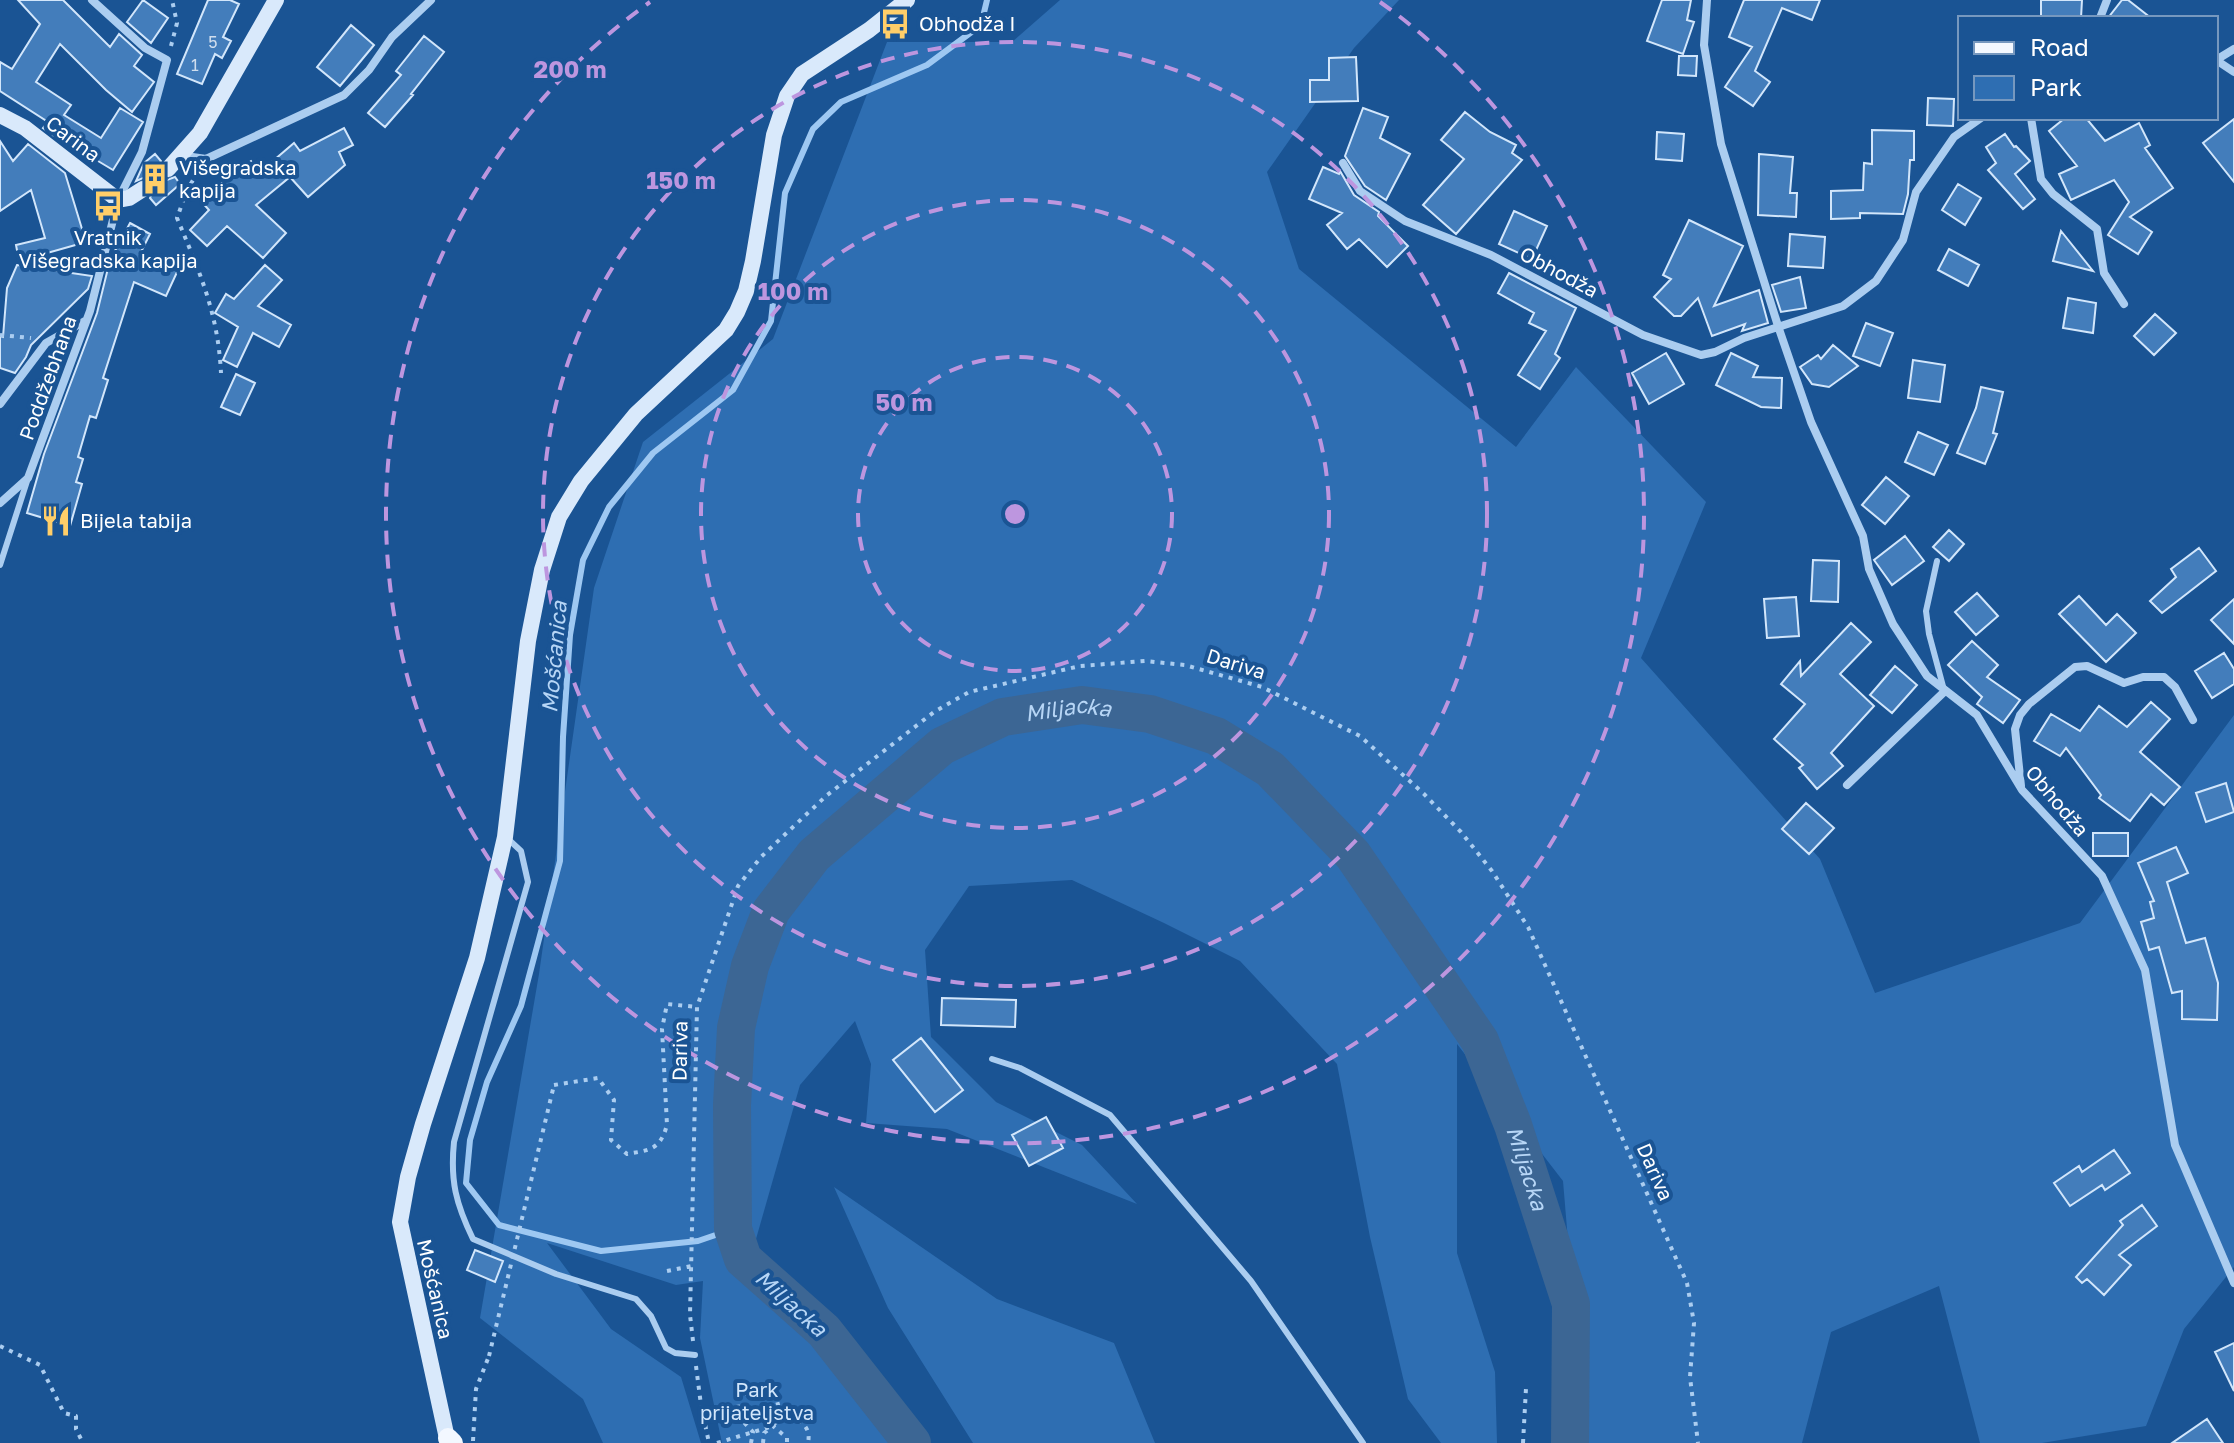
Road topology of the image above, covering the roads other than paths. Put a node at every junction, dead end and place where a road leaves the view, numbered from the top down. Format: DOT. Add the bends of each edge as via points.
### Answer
graph roads {
  1 [pos="92,0"];
  2 [pos="276,0"];
  3 [pos="431,0"];
  4 [pos="907,0"];
  5 [pos="1707,0"];
  6 [pos="0,115"];
  7 [pos="1978,120"];
  8 [pos="2031,120"];
  9 [pos="179,154"];
  10 [pos="1343,163"];
  11 [pos="168,169"];
  12 [pos="143,189"];
  13 [pos="118,200"];
  14 [pos="2124,304"];
  15 [pos="86,321"];
  16 [pos="1778,326"];
  17 [pos="0,404"];
  18 [pos="28,478"];
  19 [pos="0,503"];
  20 [pos="1937,561"];
  21 [pos="0,565"];
  22 [pos="1944,692"];
  23 [pos="2193,720"];
  24 [pos="1847,785"];
  25 [pos="2022,790"];
  26 [pos="505,837"];
  27 [pos="992,1059"];
  28 [pos="2234,1283"];
  29 [pos="695,1355"];
  30 [pos="450,1441"];
  31 [pos="1363,1443"];
  1 -- 13 [label="street, Poddžebhana" via="145,48 167,60 142,152"];
  2 -- 9 [label="main road" via="200,133"];
  3 -- 9 [label="street" via="344,95 206,159"];
  4 -- 26 [label="main road, Mošćanica" via="802,74 787,96 774,135 753,261 737,312 726,330 636,414 559,517 528,641"];
  5 -- 16 [label="street, Obhodža" via="1704,45 1721,144"];
  6 -- 13 [label="main road, Carina" via="25,128"];
  7 -- 16 [label="street, Obhodža" via="1954,137 1916,192 1903,240 1876,281 1843,306"];
  8 -- 14 [label="street" via="2041,179 2097,229 2104,273"];
  9 -- 11 [label="main road"];
  10 -- 16 [label="street, Obhodža" via="1360,191 1405,221 1491,255 1670,346 1701,355"];
  12 -- 13 [label="main road"];
  13 -- 15 [label="street, Poddžebhana"];
  15 -- 17 [label="street" via="46,343"];
  15 -- 18 [label="street, Poddžebhana"];
  16 -- 22 [label="street, Obhodža" via="1893,624"];
  18 -- 19 [label="street"];
  18 -- 21 [label="lane, Poddžebhana"];
  20 -- 22 [label="lane" via="1926,611"];
  22 -- 24 [label="street"];
  22 -- 25 [label="street, Obhodža" via="1977,715"];
  23 -- 25 [label="street" via="2164,677 2124,683 2087,666 2075,667 2020,715 2015,729"];
  25 -- 28 [label="street, Obhodža" via="2102,876 2145,970 2175,1145"];
  26 -- 29 [label="lane" via="521,851 528,882 454,1142 451,1167 458,1209 473,1239 556,1274 636,1299 666,1348"];
  26 -- 30 [label="main road, Mošćanica" via="477,958 423,1124 400,1222"];
  27 -- 31 [label="lane" via="1110,1115 1251,1281"];
}
